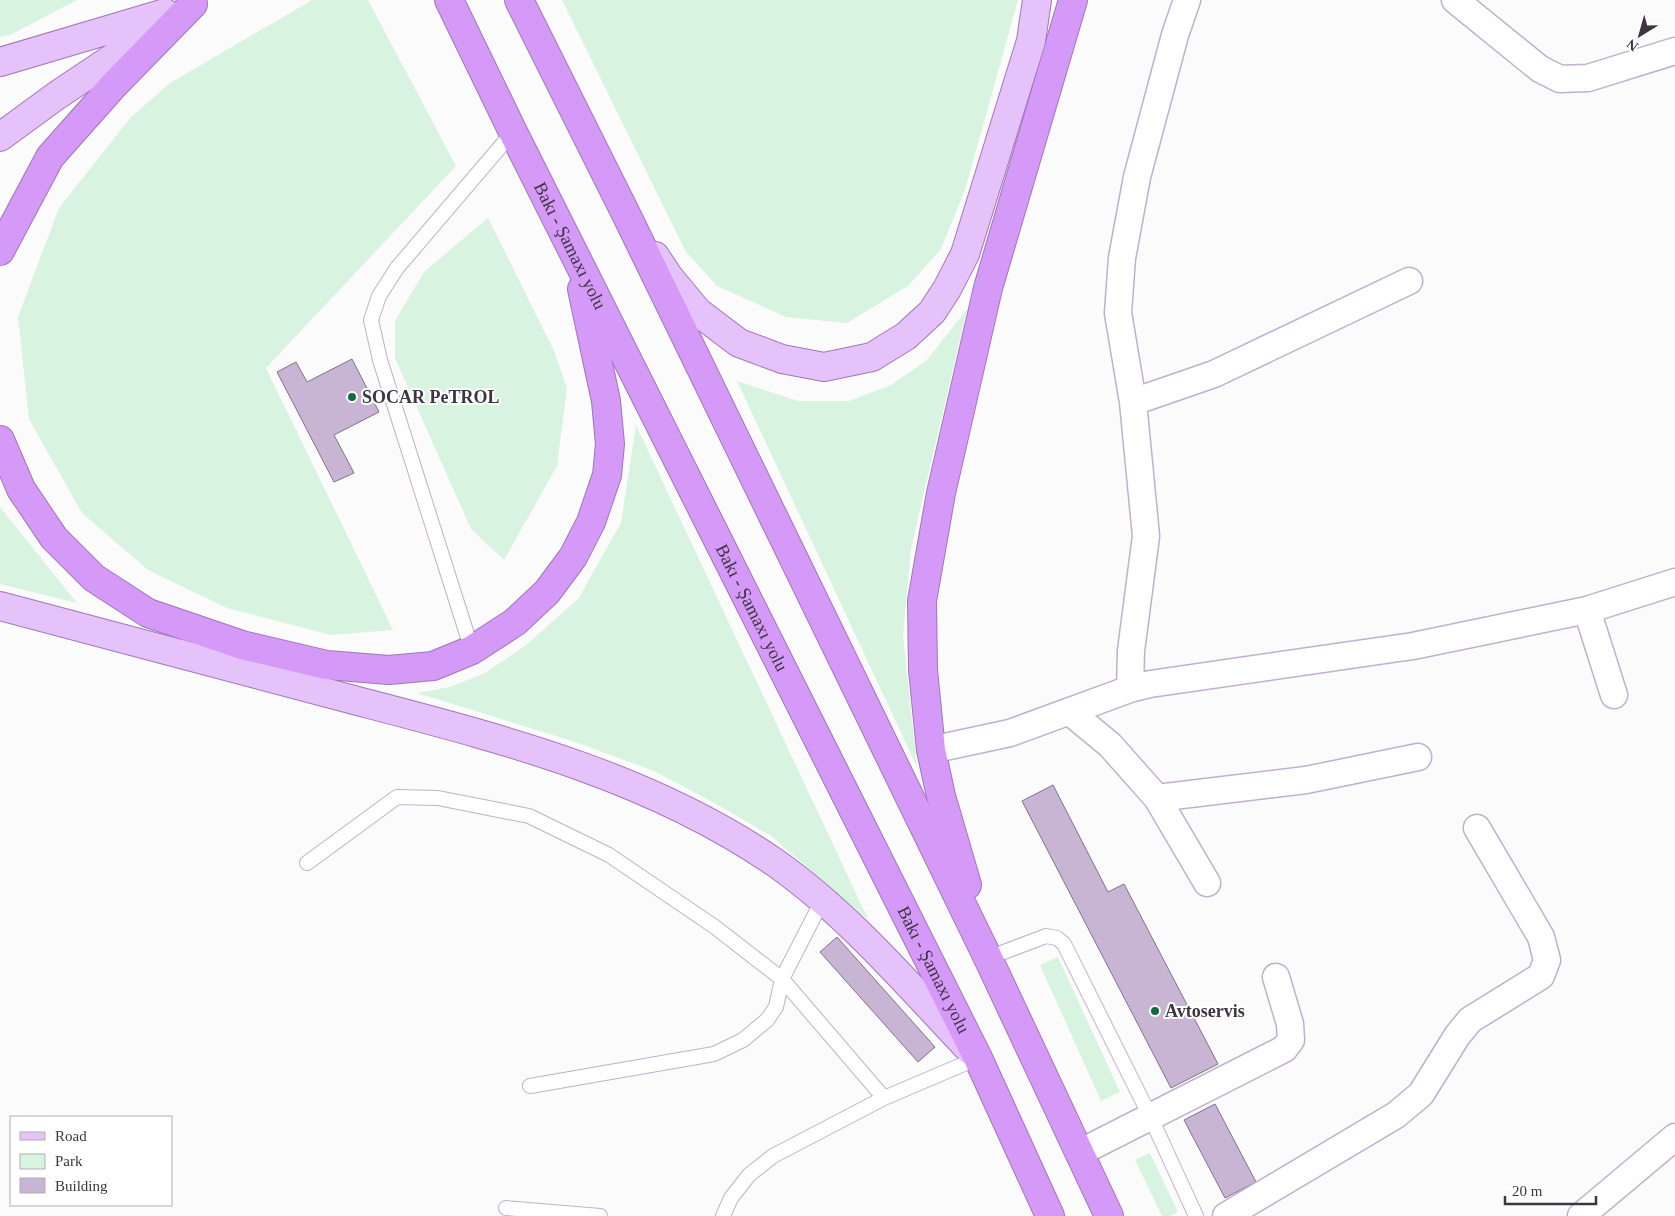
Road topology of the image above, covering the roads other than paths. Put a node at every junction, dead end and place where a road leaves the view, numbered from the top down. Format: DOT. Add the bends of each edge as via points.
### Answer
graph roads {
  1 [pos="449,0"];
  2 [pos="519,0"];
  3 [pos="1038,0"];
  4 [pos="1073,0"];
  5 [pos="1187,0"];
  6 [pos="1455,0"];
  7 [pos="197,2"];
  8 [pos="1675,51"];
  9 [pos="0,62"];
  10 [pos="513,132"];
  11 [pos="0,137"];
  12 [pos="625,212"];
  13 [pos="0,251"];
  14 [pos="574,251"];
  15 [pos="1409,282"];
  16 [pos="1133,402"];
  17 [pos="0,440"];
  18 [pos="1675,582"];
  19 [pos="0,606"];
  20 [pos="1587,610"];
  21 [pos="472,650"];
  22 [pos="1130,689"];
  23 [pos="1614,695"];
  24 [pos="1070,712"];
  25 [pos="931,750"];
  26 [pos="1418,758"];
  27 [pos="1157,798"];
  28 [pos="1477,828"];
  29 [pos="307,863"];
  30 [pos="1207,883"];
  31 [pos="822,901"];
  32 [pos="988,958"];
  33 [pos="1276,977"];
  34 [pos="782,979"];
  35 [pos="978,1058"];
  36 [pos="530,1086"];
  37 [pos="884,1098"];
  38 [pos="1151,1118"];
  39 [pos="1675,1137"];
  40 [pos="1079,1153"];
  41 [pos="506,1208"];
  42 [pos="600,1216"];
  43 [pos="723,1216"];
  44 [pos="1050,1216"];
  45 [pos="1109,1216"];
  46 [pos="1196,1216"];
  47 [pos="1226,1216"];
  48 [pos="1581,1216"];
  1 -- 10 [label="highway, Bakı - Şamaxı yolu"];
  2 -- 12 [label="highway"];
  3 -- 12 [label="main road" via="1031,41 965,254 932,312 906,336 872,357 824,367 782,359 739,343 698,312 669,277"];
  4 -- 25 [label="highway" via="988,288 941,493 922,601 923,670"];
  5 -- 16 [label="street" via="1137,177 1122,258 1118,313"];
  6 -- 8 [label="street" via="1540,69 1560,79 1588,78"];
  7 -- 9 [label="main road"];
  7 -- 11 [label="main road"];
  7 -- 13 [label="highway" via="113,86 50,156"];
  10 -- 14 [label="highway, Bakı - Şamaxı yolu"];
  10 -- 21 [label="lane" via="397,268 379,296 371,320 380,360"];
  12 -- 32 [label="highway"];
  14 -- 21 [label="highway" via="606,401 610,444 607,475 591,522 573,557 547,592 515,622"];
  14 -- 35 [label="highway, Bakı - Şamaxı yolu"];
  15 -- 16 [label="street" via="1214,374"];
  16 -- 22 [label="street" via="1146,536 1131,651"];
  17 -- 21 [label="highway" via="21,489 54,538 94,578 148,613 242,645 327,665 388,670 433,666"];
  18 -- 20 [label="street"];
  19 -- 31 [label="main road" via="464,729 581,765 662,798 732,835"];
  20 -- 22 [label="street" via="1413,646"];
  20 -- 23 [label="street"];
  22 -- 24 [label="street"];
  24 -- 25 [label="street" via="1010,733"];
  24 -- 27 [label="street" via="1110,745"];
  25 -- 32 [label="highway" via="941,796"];
  26 -- 27 [label="street" via="1306,780"];
  27 -- 30 [label="street"];
  28 -- 47 [label="street" via="1541,937 1547,960 1541,976 1470,1020 1421,1094 1396,1115"];
  29 -- 34 [label="lane" via="397,797 438,798 529,816 609,855 715,926"];
  31 -- 34 [label="lane"];
  31 -- 35 [label="main road" via="850,924"];
  32 -- 38 [label="lane" via="1046,936 1057,938 1064,944"];
  32 -- 40 [label="highway"];
  33 -- 38 [label="street" via="1290,1024 1291,1040 1284,1049"];
  34 -- 36 [label="lane" via="776,1007 766,1020 743,1040 714,1054"];
  34 -- 37 [label="lane"];
  35 -- 37 [label="lane"];
  35 -- 44 [label="highway, Bakı - Şamaxı yolu"];
  37 -- 43 [label="lane" via="773,1156 749,1175 730,1198"];
  38 -- 40 [label="street"];
  38 -- 46 [label="lane"];
  39 -- 48 [label="street"];
  40 -- 45 [label="highway"];
  41 -- 42 [label="lane"];
}
